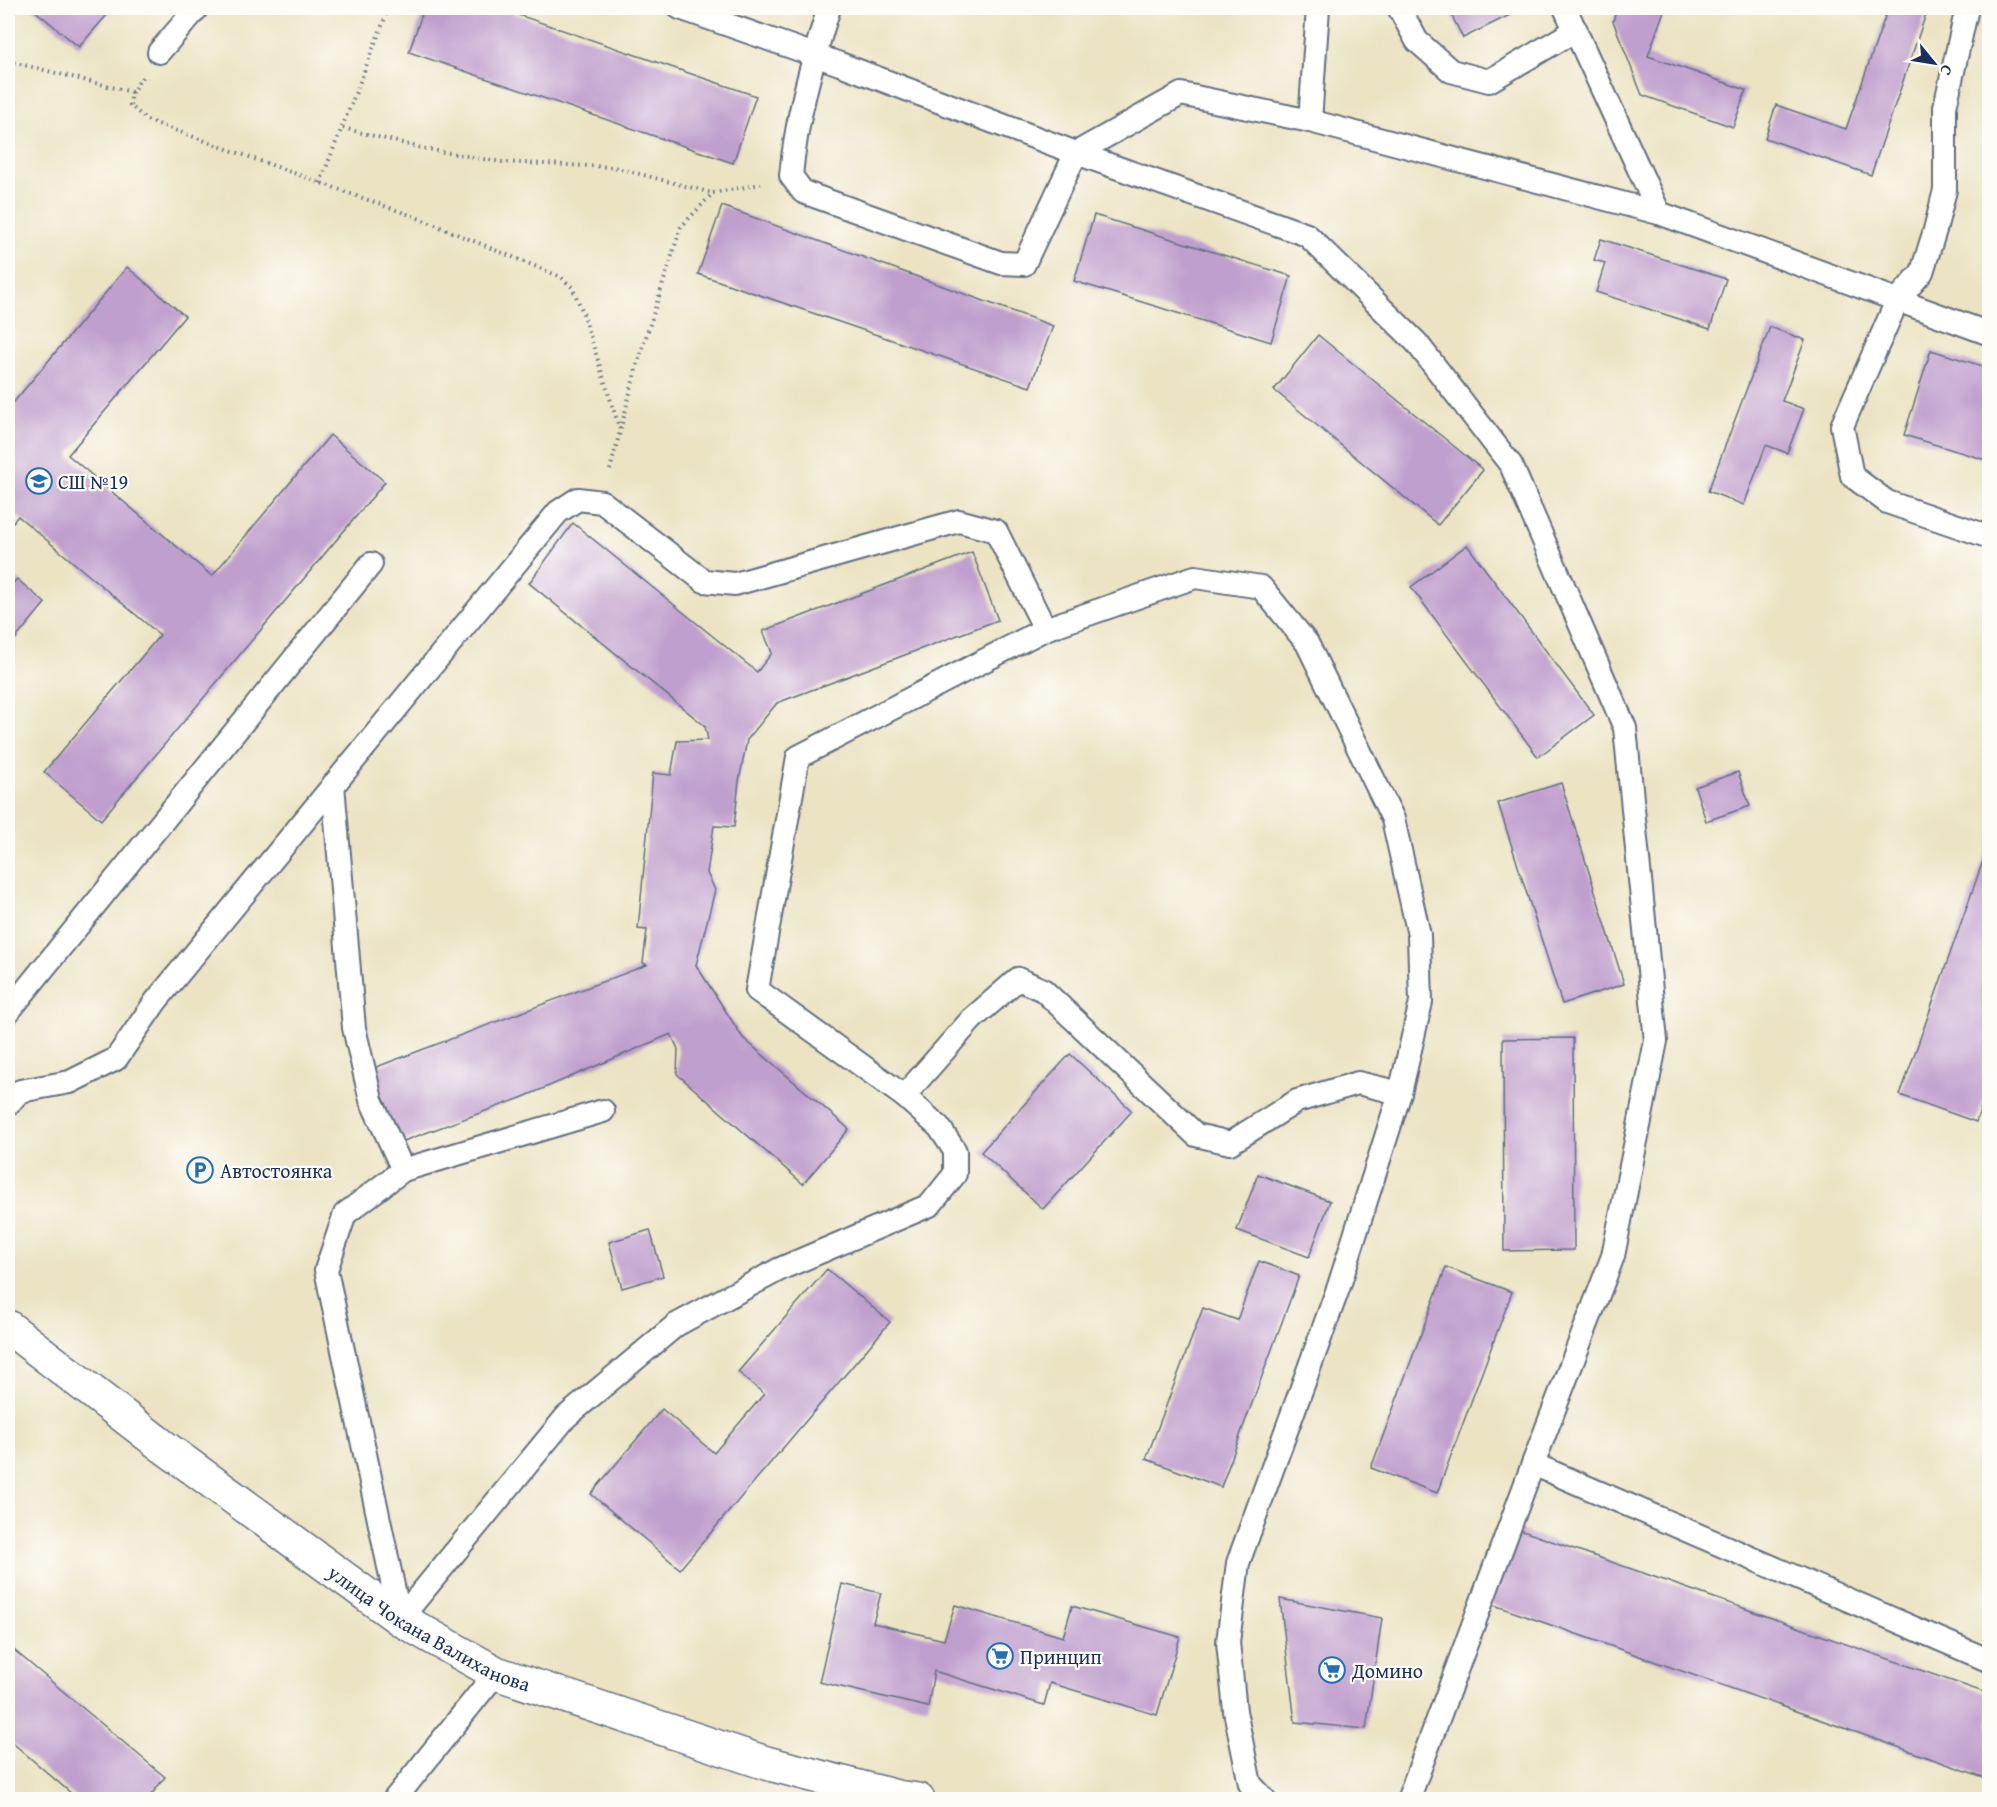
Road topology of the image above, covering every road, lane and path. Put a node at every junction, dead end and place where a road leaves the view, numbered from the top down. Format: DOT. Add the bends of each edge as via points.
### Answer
graph roads {
  1 [pos="197,8"];
  2 [pos="389,8"];
  3 [pos="680,8"];
  4 [pos="829,8"];
  5 [pos="1318,8"];
  6 [pos="1399,8"];
  7 [pos="1565,8"];
  8 [pos="1967,8"];
  9 [pos="1575,30"];
  10 [pos="159,52"];
  11 [pos="814,56"];
  12 [pos="8,61"];
  13 [pos="132,92"];
  14 [pos="1310,121"];
  15 [pos="343,128"];
  16 [pos="1076,153"];
  17 [pos="791,176"];
  18 [pos="320,183"];
  19 [pos="713,193"];
  20 [pos="1659,213"];
  21 [pos="1897,301"];
  22 [pos="1989,334"];
  23 [pos="620,430"];
  24 [pos="602,502"];
  25 [pos="1989,537"];
  26 [pos="371,564"];
  27 [pos="1045,629"];
  28 [pos="333,785"];
  29 [pos="8,1012"];
  30 [pos="1400,1093"];
  31 [pos="904,1096"];
  32 [pos="8,1104"];
  33 [pos="603,1111"];
  34 [pos="403,1170"];
  35 [pos="8,1327"];
  36 [pos="1533,1464"];
  37 [pos="400,1619"];
  38 [pos="1989,1660"];
  39 [pos="496,1673"];
  40 [pos="394,1800"];
  41 [pos="918,1800"];
  42 [pos="1265,1800"];
  43 [pos="1408,1800"];
  1 -- 10 [label="lane"];
  2 -- 15 [label="path"];
  3 -- 11 [label="lane"];
  4 -- 11 [label="lane"];
  5 -- 14 [label="lane"];
  6 -- 9 [label="lane" via="1417,41 1451,71 1489,81"];
  7 -- 9 [label="lane"];
  8 -- 21 [label="lane" via="1945,107 1945,190 1922,272"];
  9 -- 20 [label="lane"];
  10 -- 13 [label="path"];
  11 -- 16 [label="lane"];
  11 -- 17 [label="lane"];
  12 -- 13 [label="path"];
  13 -- 18 [label="path" via="130,105 147,120"];
  14 -- 16 [label="lane" via="1181,94"];
  14 -- 20 [label="lane"];
  15 -- 18 [label="path"];
  15 -- 19 [label="path" via="421,148 501,162 613,167"];
  16 -- 17 [label="lane" via="1024,264 1001,263 803,192"];
  16 -- 36 [label="lane" via="1307,236 1416,342 1511,465 1625,728 1656,1041 1613,1256"];
  17 -- 19 [label="path"];
  18 -- 23 [label="path" via="418,218 561,277 572,287 582,310"];
  19 -- 23 [label="path" via="681,227"];
  20 -- 21 [label="lane"];
  21 -- 22 [label="lane"];
  21 -- 25 [label="lane" via="1842,426 1852,476 1887,502"];
  23 -- 24 [label="path"];
  24 -- 27 [label="lane" via="704,581 735,584 959,521 996,531"];
  24 -- 28 [label="lane" via="578,499 558,512"];
  26 -- 29 [label="lane"];
  27 -- 30 [label="lane" via="1195,577 1262,587 1307,643 1393,819 1419,935 1421,1002"];
  27 -- 31 [label="lane" via="798,757 757,990"];
  28 -- 32 [label="lane" via="156,1001 116,1059 70,1082 20,1091"];
  28 -- 34 [label="lane" via="354,1028 371,1100"];
  30 -- 31 [label="lane" via="1358,1083 1297,1101 1230,1143 1196,1135 1043,990 1018,979 972,1019"];
  30 -- 42 [label="lane" via="1339,1286 1238,1563 1228,1642 1234,1711 1250,1784"];
  31 -- 37 [label="lane" via="939,1127 955,1151 954,1174 930,1205 780,1269 676,1325 566,1417"];
  33 -- 34 [label="lane"];
  34 -- 37 [label="lane" via="345,1214 326,1270"];
  35 -- 37 [label="street, улица Чокана Валиханова" via="160,1444"];
  36 -- 38 [label="lane"];
  36 -- 43 [label="lane"];
  37 -- 39 [label="street, улица Чокана Валиханова"];
  39 -- 40 [label="lane"];
  39 -- 41 [label="street, улица Чокана Валиханова" via="766,1762"];
}
